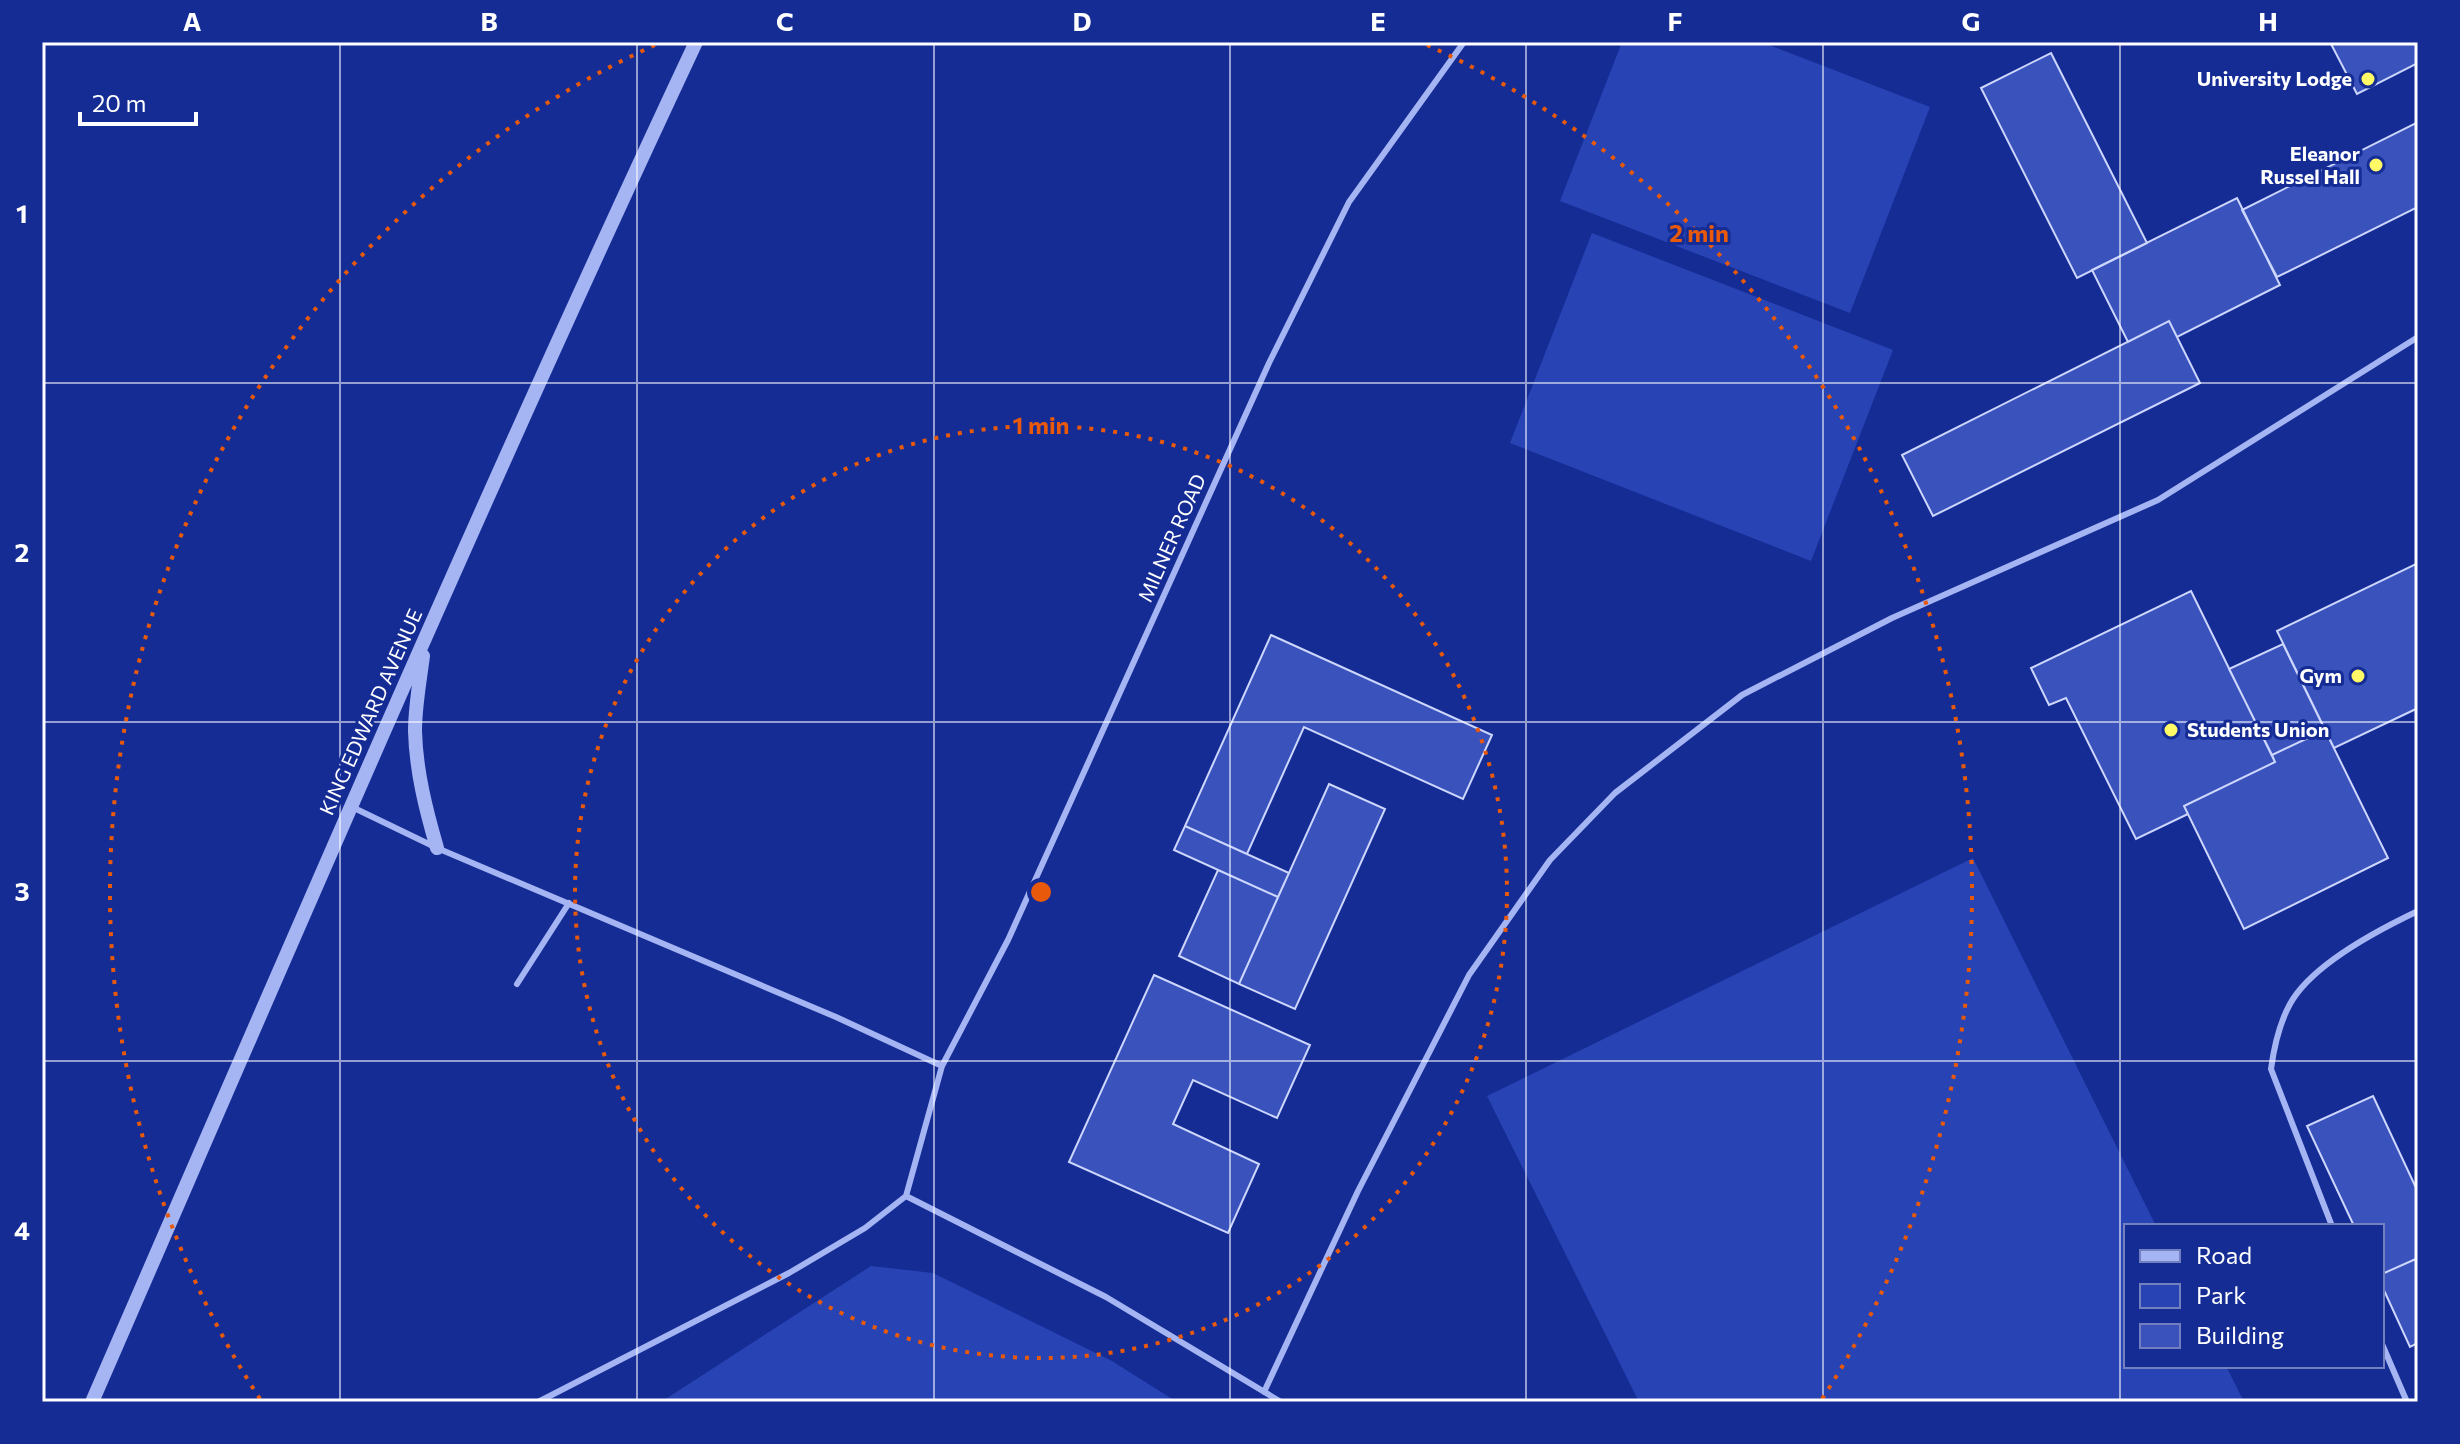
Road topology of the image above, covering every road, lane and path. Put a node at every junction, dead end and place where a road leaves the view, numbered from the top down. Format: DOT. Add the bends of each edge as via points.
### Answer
graph roads {
  1 [pos="696,42"];
  2 [pos="1464,42"];
  3 [pos="2418,337"];
  4 [pos="425,639"];
  5 [pos="350,806"];
  6 [pos="437,848"];
  7 [pos="569,903"];
  8 [pos="2418,911"];
  9 [pos="517,984"];
  10 [pos="942,1066"];
  11 [pos="906,1196"];
  12 [pos="2331,1224"];
  13 [pos="2384,1349"];
  14 [pos="1264,1392"];
  15 [pos="92,1402"];
  16 [pos="538,1402"];
  17 [pos="1281,1402"];
  18 [pos="2407,1402"];
  1 -- 4 [label="street, KING EDWARD AVENUE"];
  2 -- 10 [label="lane, MILNER ROAD" via="1349,202 1263,377 1008,940"];
  3 -- 14 [label="lane" via="2158,500 1892,618 1742,695 1615,793 1550,860 1469,975 1364,1178"];
  4 -- 5 [label="street, KING EDWARD AVENUE"];
  4 -- 6 [label="street" via="415,731 425,806"];
  5 -- 6 [label="lane"];
  5 -- 15 [label="street, KING EDWARD AVENUE"];
  6 -- 7 [label="lane"];
  7 -- 9 [label="lane"];
  7 -- 10 [label="lane"];
  8 -- 12 [label="lane" via="2318,970 2290,1003 2275,1043 2271,1069"];
  10 -- 11 [label="lane, MILNER ROAD"];
  11 -- 14 [label="lane" via="1106,1297"];
  11 -- 16 [label="lane" via="865,1228 789,1273"];
  13 -- 18 [label="lane"];
  14 -- 17 [label="lane"];
}
